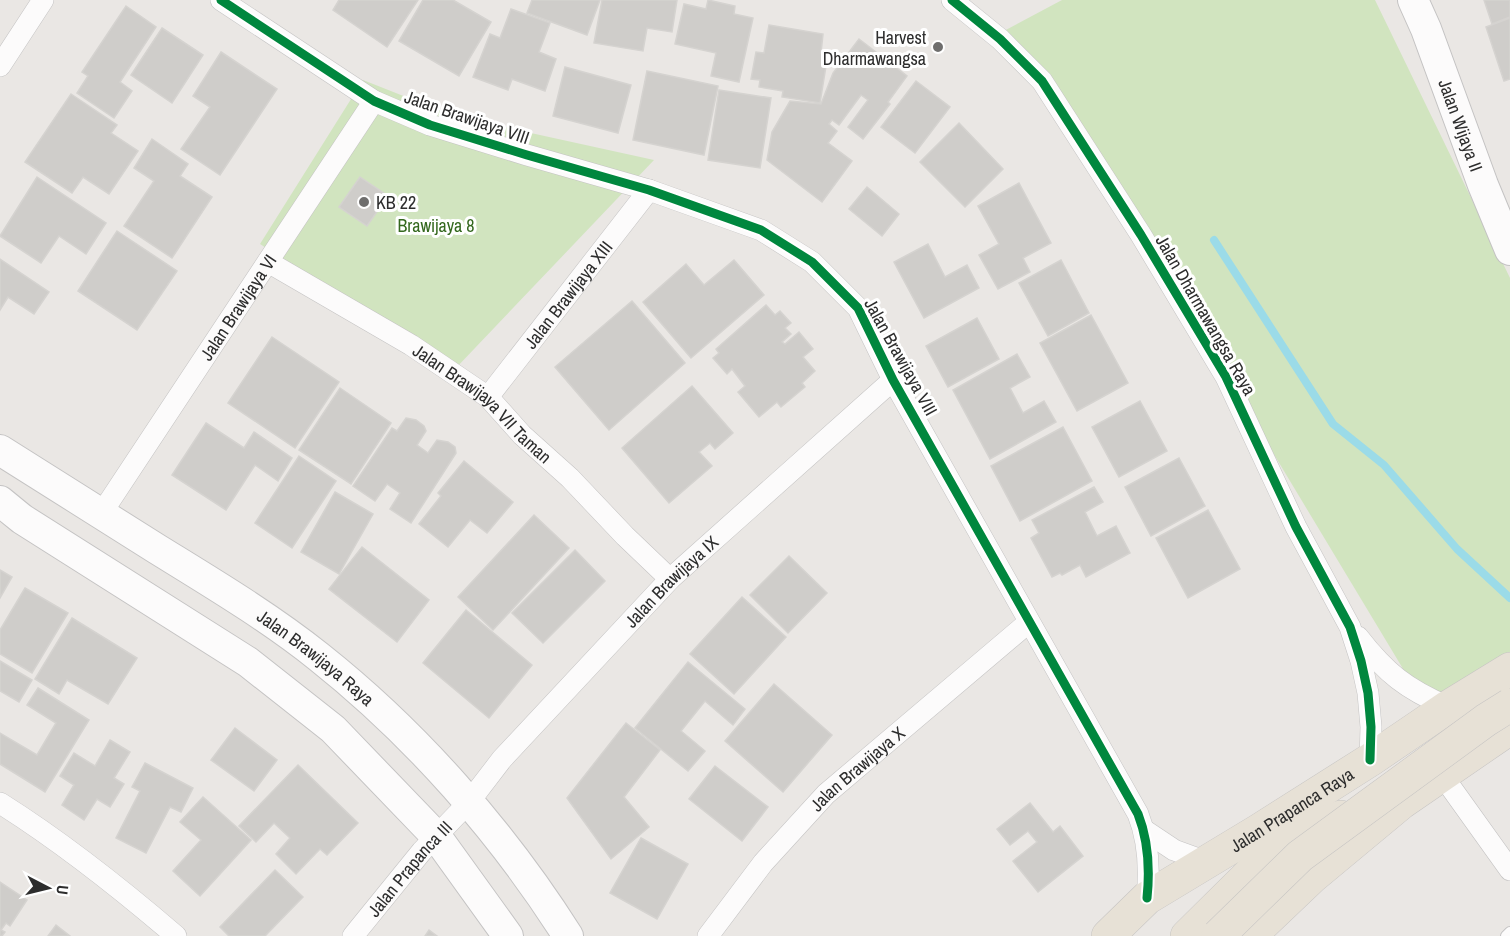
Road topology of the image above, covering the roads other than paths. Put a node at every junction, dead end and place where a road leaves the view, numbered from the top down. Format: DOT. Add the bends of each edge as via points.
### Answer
graph roads {
  1 [pos="43,0"];
  2 [pos="221,0"];
  3 [pos="952,0"];
  4 [pos="1413,0"];
  5 [pos="0,66"];
  6 [pos="374,101"];
  7 [pos="649,190"];
  8 [pos="1510,250"];
  9 [pos="268,262"];
  10 [pos="893,380"];
  11 [pos="488,397"];
  12 [pos="0,450"];
  13 [pos="0,501"];
  14 [pos="101,514"];
  15 [pos="670,579"];
  16 [pos="1029,622"];
  17 [pos="1350,627"];
  18 [pos="1510,669"];
  19 [pos="1510,705"];
  20 [pos="1448,707"];
  21 [pos="1510,728"];
  22 [pos="1370,760"];
  23 [pos="1442,775"];
  24 [pos="469,802"];
  25 [pos="0,803"];
  26 [pos="1401,803"];
  27 [pos="1144,830"];
  28 [pos="436,836"];
  29 [pos="1209,868"];
  30 [pos="1510,870"];
  31 [pos="1147,898"];
  32 [pos="1510,932"];
  33 [pos="176,936"];
  34 [pos="353,936"];
  35 [pos="508,936"];
  36 [pos="568,936"];
  37 [pos="708,936"];
  38 [pos="1108,936"];
  39 [pos="1135,936"];
  40 [pos="1187,936"];
  41 [pos="1218,936"];
  42 [pos="1250,936"];
  43 [pos="1506,936"];
  1 -- 5 [label="street"];
  2 -- 6 [label="street, Jalan Brawijaya VIII"];
  3 -- 17 [label="street, Jalan Dharmawangsa Raya" via="1000,39 1042,81 1081,138 1226,377 1296,527"];
  4 -- 8 [label="street, Jalan Wijaya II"];
  6 -- 7 [label="street, Jalan Brawijaya VIII" via="430,125"];
  6 -- 9 [label="street, Jalan Brawijaya VI"];
  7 -- 10 [label="street, Jalan Brawijaya VIII" via="761,230 812,262 858,308"];
  7 -- 11 [label="street, Jalan Brawijaya XIII"];
  9 -- 11 [label="street, Jalan Brawijaya VII Taman" via="411,345"];
  9 -- 14 [label="street, Jalan Brawijaya VI"];
  10 -- 15 [label="street, Jalan Brawijaya IX"];
  10 -- 16 [label="street, Jalan Brawijaya VIII"];
  11 -- 15 [label="street, Jalan Brawijaya VII Taman"];
  12 -- 14 [label="street, Jalan Brawijaya Raya"];
  13 -- 28 [label="street" via="22,519 248,662 333,729"];
  14 -- 24 [label="street, Jalan Brawijaya Raya" via="220,587 319,657 413,740"];
  15 -- 24 [label="street, Jalan Brawijaya IX" via="502,759"];
  16 -- 27 [label="street, Jalan Brawijaya VIII"];
  16 -- 37 [label="street, Jalan Brawijaya X" via="826,794 763,863"];
  17 -- 20 [label="street, Jalan Dharmawangsa Raya" via="1393,677 1419,695"];
  17 -- 22 [label="street, Jalan Dharmawangsa Raya" via="1368,693"];
  18 -- 20 [label="main road, Jalan Prapanca Raya"];
  19 -- 41 [label="main road, bridge" via="1300,856"];
  20 -- 22 [label="main road, Jalan Prapanca Raya"];
  21 -- 23 [label="main road"];
  22 -- 29 [label="main road, Jalan Prapanca Raya" via="1258,831"];
  23 -- 26 [label="main road"];
  23 -- 30 [label="street"];
  24 -- 28 [label="street, Jalan Prapanca III"];
  24 -- 36 [label="street, Jalan Brawijaya Raya" via="504,844"];
  25 -- 33 [label="street" via="37,826"];
  26 -- 40 [label="main road" via="1342,816 1312,828 1271,853"];
  26 -- 42 [label="main road" via="1312,876"];
  27 -- 29 [label="street"];
  27 -- 31 [label="street, Jalan Brawijaya VIII" via="1149,864"];
  28 -- 34 [label="street, Jalan Prapanca III"];
  28 -- 35 [label="street"];
  29 -- 31 [label="main road"];
  29 -- 39 [label="main road"];
  31 -- 38 [label="main road"];
  32 -- 43 [label="lane"];
}
